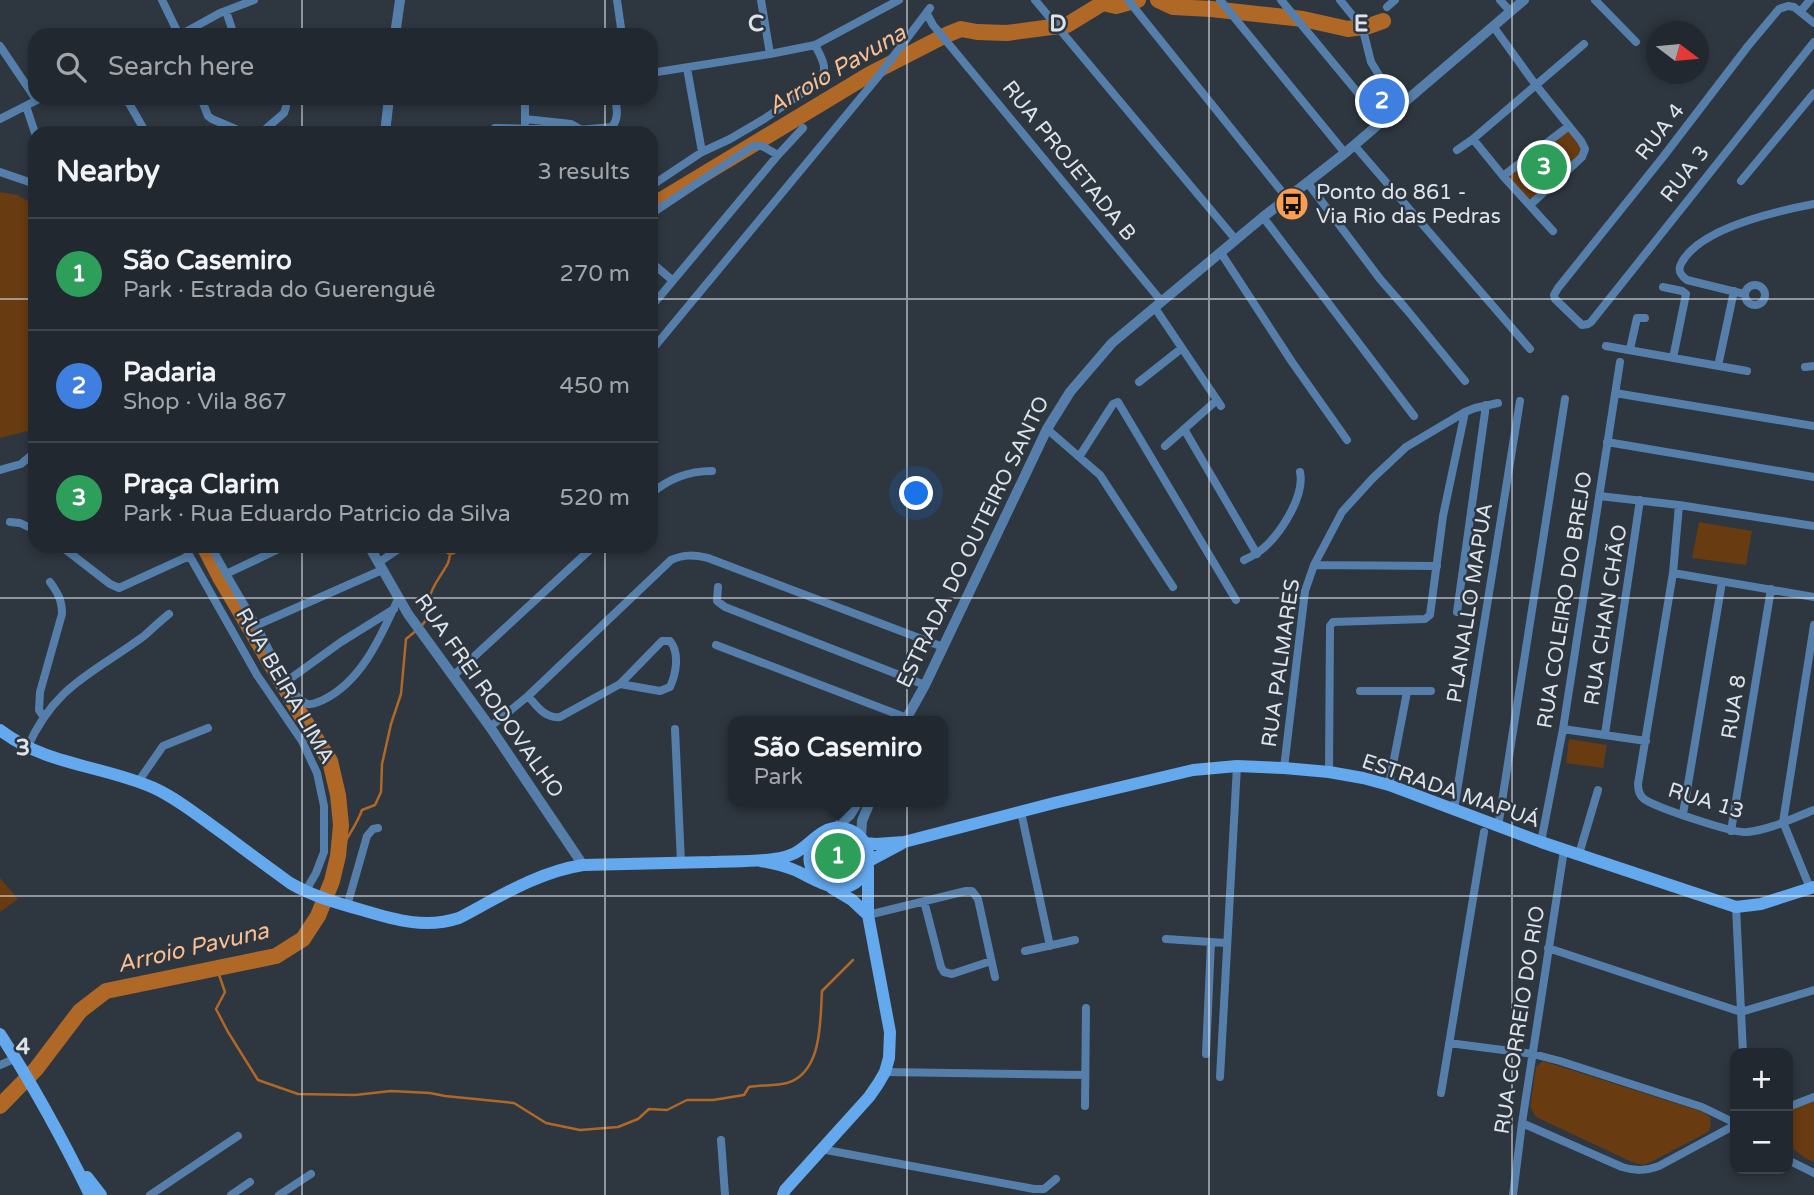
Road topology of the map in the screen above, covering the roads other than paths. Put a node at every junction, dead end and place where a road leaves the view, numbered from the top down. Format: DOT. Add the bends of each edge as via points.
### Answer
graph roads {
  1 [pos="162,0"];
  2 [pos="254,0"];
  3 [pos="400,0"];
  4 [pos="617,0"];
  5 [pos="761,0"];
  6 [pos="900,0"];
  7 [pos="1035,0"];
  8 [pos="1220,0"];
  9 [pos="1340,0"];
  10 [pos="1395,0"];
  11 [pos="1500,0"];
  12 [pos="1524,0"];
  13 [pos="1595,0"];
  14 [pos="1810,0"];
  15 [pos="1130,3"];
  16 [pos="1284,3"];
  17 [pos="1387,7"];
  18 [pos="1798,9"];
  19 [pos="226,10"];
  20 [pos="1510,11"];
  21 [pos="1814,23"];
  22 [pos="1493,26"];
  23 [pos="176,28"];
  24 [pos="192,28"];
  25 [pos="232,28"];
  26 [pos="397,28"];
  27 [pos="621,28"];
  28 [pos="1636,42"];
  29 [pos="1814,42"];
  30 [pos="1584,44"];
  31 [pos="815,45"];
  32 [pos="0,46"];
  33 [pos="770,54"];
  34 [pos="687,68"];
  35 [pos="658,72"];
  36 [pos="1535,84"];
  37 [pos="28,85"];
  38 [pos="1814,93"];
  39 [pos="1402,104"];
  40 [pos="130,105"];
  41 [pos="204,105"];
  42 [pos="388,105"];
  43 [pos="526,105"];
  44 [pos="616,105"];
  45 [pos="26,106"];
  46 [pos="286,107"];
  47 [pos="0,118"];
  48 [pos="1382,122"];
  49 [pos="33,126"];
  50 [pos="142,126"];
  51 [pos="228,126"];
  52 [pos="269,126"];
  53 [pos="386,126"];
  54 [pos="526,126"];
  55 [pos="613,126"];
  56 [pos="1569,126"];
  57 [pos="803,128"];
  58 [pos="1473,139"];
  59 [pos="1350,149"];
  60 [pos="1457,150"];
  61 [pos="702,152"];
  62 [pos="778,155"];
  63 [pos="0,172"];
  64 [pos="1503,176"];
  65 [pos="658,181"];
  66 [pos="1741,181"];
  67 [pos="28,182"];
  68 [pos="1307,182"];
  69 [pos="1287,198"];
  70 [pos="1814,204"];
  71 [pos="1530,205"];
  72 [pos="658,209"];
  73 [pos="1263,217"];
  74 [pos="1553,231"];
  75 [pos="1236,240"];
  76 [pos="1221,253"];
  77 [pos="658,268"];
  78 [pos="672,280"];
  79 [pos="1663,287"];
  80 [pos="1734,292"];
  81 [pos="1744,294"];
  82 [pos="658,298"];
  83 [pos="1158,305"];
  84 [pos="1645,318"];
  85 [pos="1582,325"];
  86 [pos="658,343"];
  87 [pos="1606,346"];
  88 [pos="1182,348"];
  89 [pos="1530,349"];
  90 [pos="1630,349"];
  91 [pos="1673,358"];
  92 [pos="1620,362"];
  93 [pos="1718,366"];
  94 [pos="1747,371"];
  95 [pos="1465,381"];
  96 [pos="1139,382"];
  97 [pos="1615,393"];
  98 [pos="1565,399"];
  99 [pos="1520,401"];
  100 [pos="1498,403"];
  101 [pos="1486,405"];
  102 [pos="1465,412"];
  103 [pos="1414,416"];
  104 [pos="1814,426"];
  105 [pos="1047,429"];
  106 [pos="1184,429"];
  107 [pos="1348,440"];
  108 [pos="1607,442"];
  109 [pos="1165,446"];
  110 [pos="1079,457"];
  111 [pos="28,458"];
  112 [pos="0,470"];
  113 [pos="712,471"];
  114 [pos="1300,472"];
  115 [pos="1814,477"];
  116 [pos="658,487"];
  117 [pos="1599,496"];
  118 [pos="1640,500"];
  119 [pos="1679,505"];
  120 [pos="10,522"];
  121 [pos="1814,526"];
  122 [pos="28,527"];
  123 [pos="70,553"];
  124 [pos="187,553"];
  125 [pos="215,553"];
  126 [pos="270,553"];
  127 [pos="373,553"];
  128 [pos="396,553"];
  129 [pos="586,553"];
  130 [pos="1257,554"];
  131 [pos="188,556"];
  132 [pos="1244,560"];
  133 [pos="1314,565"];
  134 [pos="380,566"];
  135 [pos="1437,566"];
  136 [pos="1673,573"];
  137 [pos="226,574"];
  138 [pos="50,582"];
  139 [pos="1721,582"];
  140 [pos="719,587"];
  141 [pos="1173,587"];
  142 [pos="1771,589"];
  143 [pos="1814,597"];
  144 [pos="1236,600"];
  145 [pos="396,604"];
  146 [pos="1457,612"];
  147 [pos="169,614"];
  148 [pos="257,625"];
  149 [pos="1814,625"];
  150 [pos="716,645"];
  151 [pos="943,647"];
  152 [pos="453,676"];
  153 [pos="286,681"];
  154 [pos="620,684"];
  155 [pos="925,685"];
  156 [pos="1360,691"];
  157 [pos="1431,691"];
  158 [pos="1407,692"];
  159 [pos="527,696"];
  160 [pos="43,716"];
  161 [pos="896,716"];
  162 [pos="908,716"];
  163 [pos="490,727"];
  164 [pos="208,728"];
  165 [pos="675,729"];
  166 [pos="1563,729"];
  167 [pos="0,730"];
  168 [pos="1605,734"];
  169 [pos="1646,741"];
  170 [pos="27,748"];
  171 [pos="1237,766"];
  172 [pos="1284,768"];
  173 [pos="1329,772"];
  174 [pos="138,782"];
  175 [pos="1389,785"];
  176 [pos="1598,790"];
  177 [pos="855,807"];
  178 [pos="868,807"];
  179 [pos="1454,810"];
  180 [pos="1814,810"];
  181 [pos="1021,812"];
  182 [pos="1683,814"];
  183 [pos="1783,822"];
  184 [pos="1498,827"];
  185 [pos="378,828"];
  186 [pos="835,828"];
  187 [pos="1731,831"];
  188 [pos="1485,832"];
  189 [pos="817,837"];
  190 [pos="863,840"];
  191 [pos="904,842"];
  192 [pos="1541,842"];
  193 [pos="1564,850"];
  194 [pos="1579,854"];
  195 [pos="761,861"];
  196 [pos="681,863"];
  197 [pos="868,864"];
  198 [pos="583,865"];
  199 [pos="826,884"];
  200 [pos="1812,887"];
  201 [pos="307,893"];
  202 [pos="924,901"];
  203 [pos="345,906"];
  204 [pos="1737,907"];
  205 [pos="868,915"];
  206 [pos="1166,939"];
  207 [pos="1075,940"];
  208 [pos="1211,942"];
  209 [pos="1226,943"];
  210 [pos="1050,946"];
  211 [pos="1548,948"];
  212 [pos="1025,951"];
  213 [pos="991,961"];
  214 [pos="995,977"];
  215 [pos="1814,990"];
  216 [pos="1086,1008"];
  217 [pos="1741,1012"];
  218 [pos="0,1034"];
  219 [pos="1449,1043"];
  220 [pos="1743,1048"];
  221 [pos="1206,1054"];
  222 [pos="1533,1054"];
  223 [pos="17,1060"];
  224 [pos="0,1065"];
  225 [pos="885,1072"];
  226 [pos="1085,1075"];
  227 [pos="1220,1077"];
  228 [pos="1441,1093"];
  229 [pos="1814,1097"];
  230 [pos="1793,1105"];
  231 [pos="1085,1106"];
  232 [pos="1730,1121"];
  233 [pos="1522,1123"];
  234 [pos="1730,1127"];
  235 [pos="238,1136"];
  236 [pos="721,1140"];
  237 [pos="821,1149"];
  238 [pos="72,1157"];
  239 [pos="1793,1162"];
  240 [pos="1814,1173"];
  241 [pos="311,1174"];
  242 [pos="1056,1179"];
  243 [pos="250,1182"];
  244 [pos="782,1193"];
  245 [pos="90,1195"];
  246 [pos="101,1195"];
  247 [pos="150,1195"];
  248 [pos="231,1195"];
  249 [pos="279,1195"];
  250 [pos="725,1195"];
  251 [pos="1513,1195"];
  1 -- 23 [label="street"];
  2 -- 19 [label="street"];
  3 -- 26 [label="street"];
  4 -- 27 [label="street"];
  5 -- 33 [label="street"];
  6 -- 31 [label="street"];
  7 -- 75 [label="street"];
  8 -- 59 [label="street"];
  9 -- 39 [label="street" via="1364,34 1371,62"];
  10 -- 17 [label="street"];
  11 -- 20 [label="street"];
  12 -- 20 [label="street, ESTRADA DO OUTEIRO SANTO"];
  13 -- 28 [label="street"];
  14 -- 18 [label="street, RUA 4"];
  15 -- 69 [label="street"];
  16 -- 48 [label="street"];
  18 -- 21 [label="street"];
  18 -- 85 [label="street, RUA 4" via="1779,9 1558,288 1555,299"];
  19 -- 24 [label="street"];
  19 -- 25 [label="street"];
  20 -- 22 [label="street, ESTRADA DO OUTEIRO SANTO"];
  22 -- 36 [label="street"];
  22 -- 39 [label="street, ESTRADA DO OUTEIRO SANTO"];
  29 -- 85 [label="street, RUA 3" via="1591,322"];
  30 -- 36 [label="street"];
  31 -- 33 [label="street"];
  31 -- 61 [label="street" via="824,64 820,81 756,124"];
  32 -- 37 [label="street"];
  33 -- 34 [label="street"];
  34 -- 35 [label="street"];
  34 -- 61 [label="street"];
  36 -- 56 [label="street"];
  36 -- 58 [label="street"];
  38 -- 66 [label="street"];
  39 -- 48 [label="street, ESTRADA DO OUTEIRO SANTO"];
  40 -- 50 [label="street"];
  41 -- 51 [label="street" via="208,116"];
  42 -- 53 [label="street"];
  43 -- 54 [label="street"];
  44 -- 55 [label="street"];
  45 -- 47 [label="street"];
  45 -- 49 [label="street"];
  46 -- 52 [label="street"];
  48 -- 59 [label="street, ESTRADA DO OUTEIRO SANTO"];
  56 -- 64 [label="street"];
  56 -- 71 [label="street" via="1585,152"];
  57 -- 62 [label="street"];
  58 -- 60 [label="street"];
  58 -- 64 [label="street"];
  59 -- 68 [label="street, ESTRADA DO OUTEIRO SANTO"];
  59 -- 89 [label="street"];
  61 -- 65 [label="street"];
  62 -- 72 [label="street" via="753,146"];
  62 -- 78 [label="street"];
  63 -- 67 [label="street"];
  64 -- 71 [label="street"];
  68 -- 69 [label="street, ESTRADA DO OUTEIRO SANTO"];
  68 -- 95 [label="street"];
  69 -- 73 [label="street, ESTRADA DO OUTEIRO SANTO"];
  70 -- 80 [label="street" via="1717,233 1682,261 1680,272 1687,280"];
  71 -- 74 [label="street"];
  73 -- 75 [label="street, ESTRADA DO OUTEIRO SANTO"];
  73 -- 103 [label="street"];
  75 -- 76 [label="street, ESTRADA DO OUTEIRO SANTO"];
  76 -- 83 [label="street, ESTRADA DO OUTEIRO SANTO"];
  76 -- 107 [label="street"];
  77 -- 78 [label="street"];
  78 -- 82 [label="street"];
  79 -- 91 [label="street" via="1686,294"];
  80 -- 81 [label="street"];
  80 -- 93 [label="street"];
  83 -- 86 [label="street, RUA PROJETADA B" via="933,25 928,11"];
  83 -- 88 [label="street, RUA PROJETADA B"];
  83 -- 105 [label="street, ESTRADA DO OUTEIRO SANTO" via="1100,355"];
  84 -- 90 [label="street" via="1637,318"];
  87 -- 90 [label="street"];
  88 -- 96 [label="street"];
  88 -- 106 [label="street, RUA PROJETADA B" via="1219,403"];
  90 -- 91 [label="street"];
  91 -- 93 [label="street"];
  92 -- 97 [label="street, RUA COLEIRO DO BREJO"];
  93 -- 94 [label="street"];
  97 -- 104 [label="street"];
  97 -- 108 [label="street, RUA COLEIRO DO BREJO"];
  98 -- 184 [label="street"];
  99 -- 179 [label="street, PLANALLO MAPUA"];
  100 -- 101 [label="street, RUA PALMARES"];
  101 -- 102 [label="street, RUA PALMARES"];
  101 -- 146 [label="street"];
  102 -- 133 [label="street, RUA PALMARES" via="1406,447 1373,478 1342,512"];
  102 -- 135 [label="street"];
  105 -- 110 [label="street"];
  105 -- 151 [label="street, ESTRADA DO OUTEIRO SANTO"];
  106 -- 109 [label="street"];
  106 -- 130 [label="street"];
  108 -- 115 [label="street"];
  108 -- 117 [label="street, RUA COLEIRO DO BREJO"];
  110 -- 141 [label="street" via="1106,483"];
  110 -- 144 [label="street" via="1118,402"];
  111 -- 112 [label="street"];
  113 -- 116 [label="street" via="686,473"];
  114 -- 130 [label="street" via="1295,503 1274,538"];
  117 -- 118 [label="street"];
  117 -- 166 [label="street, RUA COLEIRO DO BREJO"];
  118 -- 119 [label="street"];
  118 -- 168 [label="street, RUA CHAN CHÃO"];
  119 -- 121 [label="street"];
  119 -- 136 [label="street"];
  120 -- 122 [label="street"];
  123 -- 131 [label="street" via="121,588"];
  124 -- 131 [label="street, RUA BEIRA LIMA"];
  125 -- 137 [label="street"];
  126 -- 137 [label="street"];
  127 -- 134 [label="street, RUA FREI RODOVALHO"];
  128 -- 134 [label="street"];
  129 -- 152 [label="street"];
  130 -- 132 [label="street"];
  131 -- 201 [label="street, RUA BEIRA LIMA" via="317,773 324,806 324,852"];
  133 -- 135 [label="street"];
  133 -- 172 [label="street, RUA PALMARES" via="1306,591"];
  134 -- 145 [label="street, RUA FREI RODOVALHO"];
  134 -- 148 [label="street"];
  135 -- 173 [label="street" via="1430,615 1425,619 1333,622 1330,626"];
  136 -- 139 [label="street"];
  136 -- 169 [label="street"];
  137 -- 148 [label="street"];
  138 -- 160 [label="street" via="61,600 62,614 40,692"];
  139 -- 142 [label="street"];
  139 -- 182 [label="street"];
  140 -- 155 [label="street" via="719,605"];
  142 -- 143 [label="street"];
  142 -- 187 [label="street, RUA 8"];
  145 -- 152 [label="street, RUA FREI RODOVALHO"];
  145 -- 153 [label="street"];
  145 -- 153 [label="street" via="368,656 338,691 317,703 303,702"];
  147 -- 160 [label="street" via="77,680"];
  148 -- 153 [label="street"];
  149 -- 183 [label="street"];
  150 -- 161 [label="street"];
  151 -- 155 [label="street, ESTRADA DO OUTEIRO SANTO"];
  151 -- 159 [label="street" via="708,558 682,555 671,560"];
  152 -- 163 [label="street, RUA FREI RODOVALHO"];
  154 -- 154 [label="street" via="660,691 670,687 675,675 673,644 662,641"];
  154 -- 159 [label="street" via="555,718 544,714"];
  155 -- 162 [label="street, ESTRADA DO OUTEIRO SANTO"];
  156 -- 158 [label="street"];
  157 -- 158 [label="street"];
  158 -- 175 [label="street"];
  159 -- 163 [label="street"];
  160 -- 170 [label="street"];
  163 -- 198 [label="street, RUA FREI RODOVALHO"];
  164 -- 174 [label="street" via="166,743"];
  165 -- 196 [label="street"];
  166 -- 168 [label="street"];
  166 -- 192 [label="street, RUA COLEIRO DO BREJO"];
  167 -- 170 [label="main road"];
  168 -- 169 [label="street"];
  169 -- 182 [label="street, RUA 13" via="1639,791 1645,799"];
  170 -- 174 [label="main road"];
  171 -- 172 [label="main road, ESTRADA MAPUÁ"];
  171 -- 181 [label="main road, ESTRADA MAPUÁ" via="1180,772"];
  171 -- 209 [label="street"];
  172 -- 173 [label="main road, ESTRADA MAPUÁ"];
  173 -- 175 [label="main road, ESTRADA MAPUÁ"];
  174 -- 201 [label="main road" via="178,802"];
  175 -- 179 [label="main road, ESTRADA MAPUÁ"];
  176 -- 194 [label="street"];
  177 -- 186 [label="street"];
  178 -- 190 [label="street" via="862,821"];
  179 -- 184 [label="main road, ESTRADA MAPUÁ"];
  180 -- 183 [label="street, RUA 13"];
  181 -- 191 [label="main road, ESTRADA MAPUÁ"];
  181 -- 210 [label="street"];
  182 -- 187 [label="street, RUA 13"];
  183 -- 187 [label="street, RUA 13" via="1745,833"];
  183 -- 200 [label="street"];
  184 -- 192 [label="main road, ESTRADA MAPUÁ"];
  185 -- 203 [label="street" via="367,836"];
  186 -- 189 [label="main road"];
  186 -- 190 [label="main road" via="849,829"];
  188 -- 219 [label="street"];
  189 -- 195 [label="main road" via="795,853"];
  189 -- 199 [label="main road" via="809,861"];
  190 -- 191 [label="main road, ESTRADA MAPUÁ"];
  190 -- 197 [label="main road"];
  191 -- 197 [label="main road, ESTRADA MAPUÁ"];
  192 -- 193 [label="main road, ESTRADA MAPUÁ"];
  193 -- 194 [label="main road, ESTRADA MAPUÁ"];
  193 -- 211 [label="street, RUA CORREIO DO RIO"];
  194 -- 204 [label="main road, ESTRADA MAPUÁ"];
  195 -- 196 [label="main road"];
  195 -- 199 [label="main road"];
  196 -- 198 [label="main road"];
  197 -- 199 [label="main road" via="853,884"];
  197 -- 205 [label="main road"];
  198 -- 203 [label="main road" via="544,874 449,921 404,922"];
  199 -- 205 [label="main road"];
  200 -- 204 [label="main road, ESTRADA MAPUÁ"];
  201 -- 203 [label="main road"];
  202 -- 205 [label="street"];
  202 -- 213 [label="street" via="975,893"];
  202 -- 213 [label="street" via="944,972 952,974"];
  204 -- 217 [label="street"];
  205 -- 225 [label="main road" via="890,1032"];
  206 -- 208 [label="street"];
  207 -- 210 [label="street"];
  208 -- 209 [label="street"];
  208 -- 221 [label="street"];
  209 -- 227 [label="street"];
  210 -- 212 [label="street"];
  211 -- 217 [label="street"];
  211 -- 222 [label="street, RUA CORREIO DO RIO"];
  213 -- 214 [label="street"];
  215 -- 217 [label="street"];
  216 -- 226 [label="street"];
  217 -- 220 [label="street"];
  218 -- 223 [label="main road"];
  219 -- 222 [label="street"];
  219 -- 228 [label="street"];
  222 -- 232 [label="street" via="1702,1107"];
  222 -- 233 [label="street, RUA CORREIO DO RIO"];
  223 -- 224 [label="street"];
  223 -- 238 [label="main road"];
  225 -- 226 [label="street"];
  225 -- 237 [label="main road" via="869,1097"];
  226 -- 231 [label="street"];
  229 -- 230 [label="street"];
  233 -- 234 [label="street" via="1634,1171 1659,1166"];
  233 -- 251 [label="street, RUA CORREIO DO RIO"];
  235 -- 247 [label="street"];
  236 -- 250 [label="street"];
  237 -- 242 [label="street" via="1034,1189 1044,1189"];
  237 -- 244 [label="main road"];
  238 -- 245 [label="main road"];
  238 -- 246 [label="main road"];
  239 -- 240 [label="street"];
  241 -- 249 [label="street"];
  243 -- 248 [label="street"];
}
